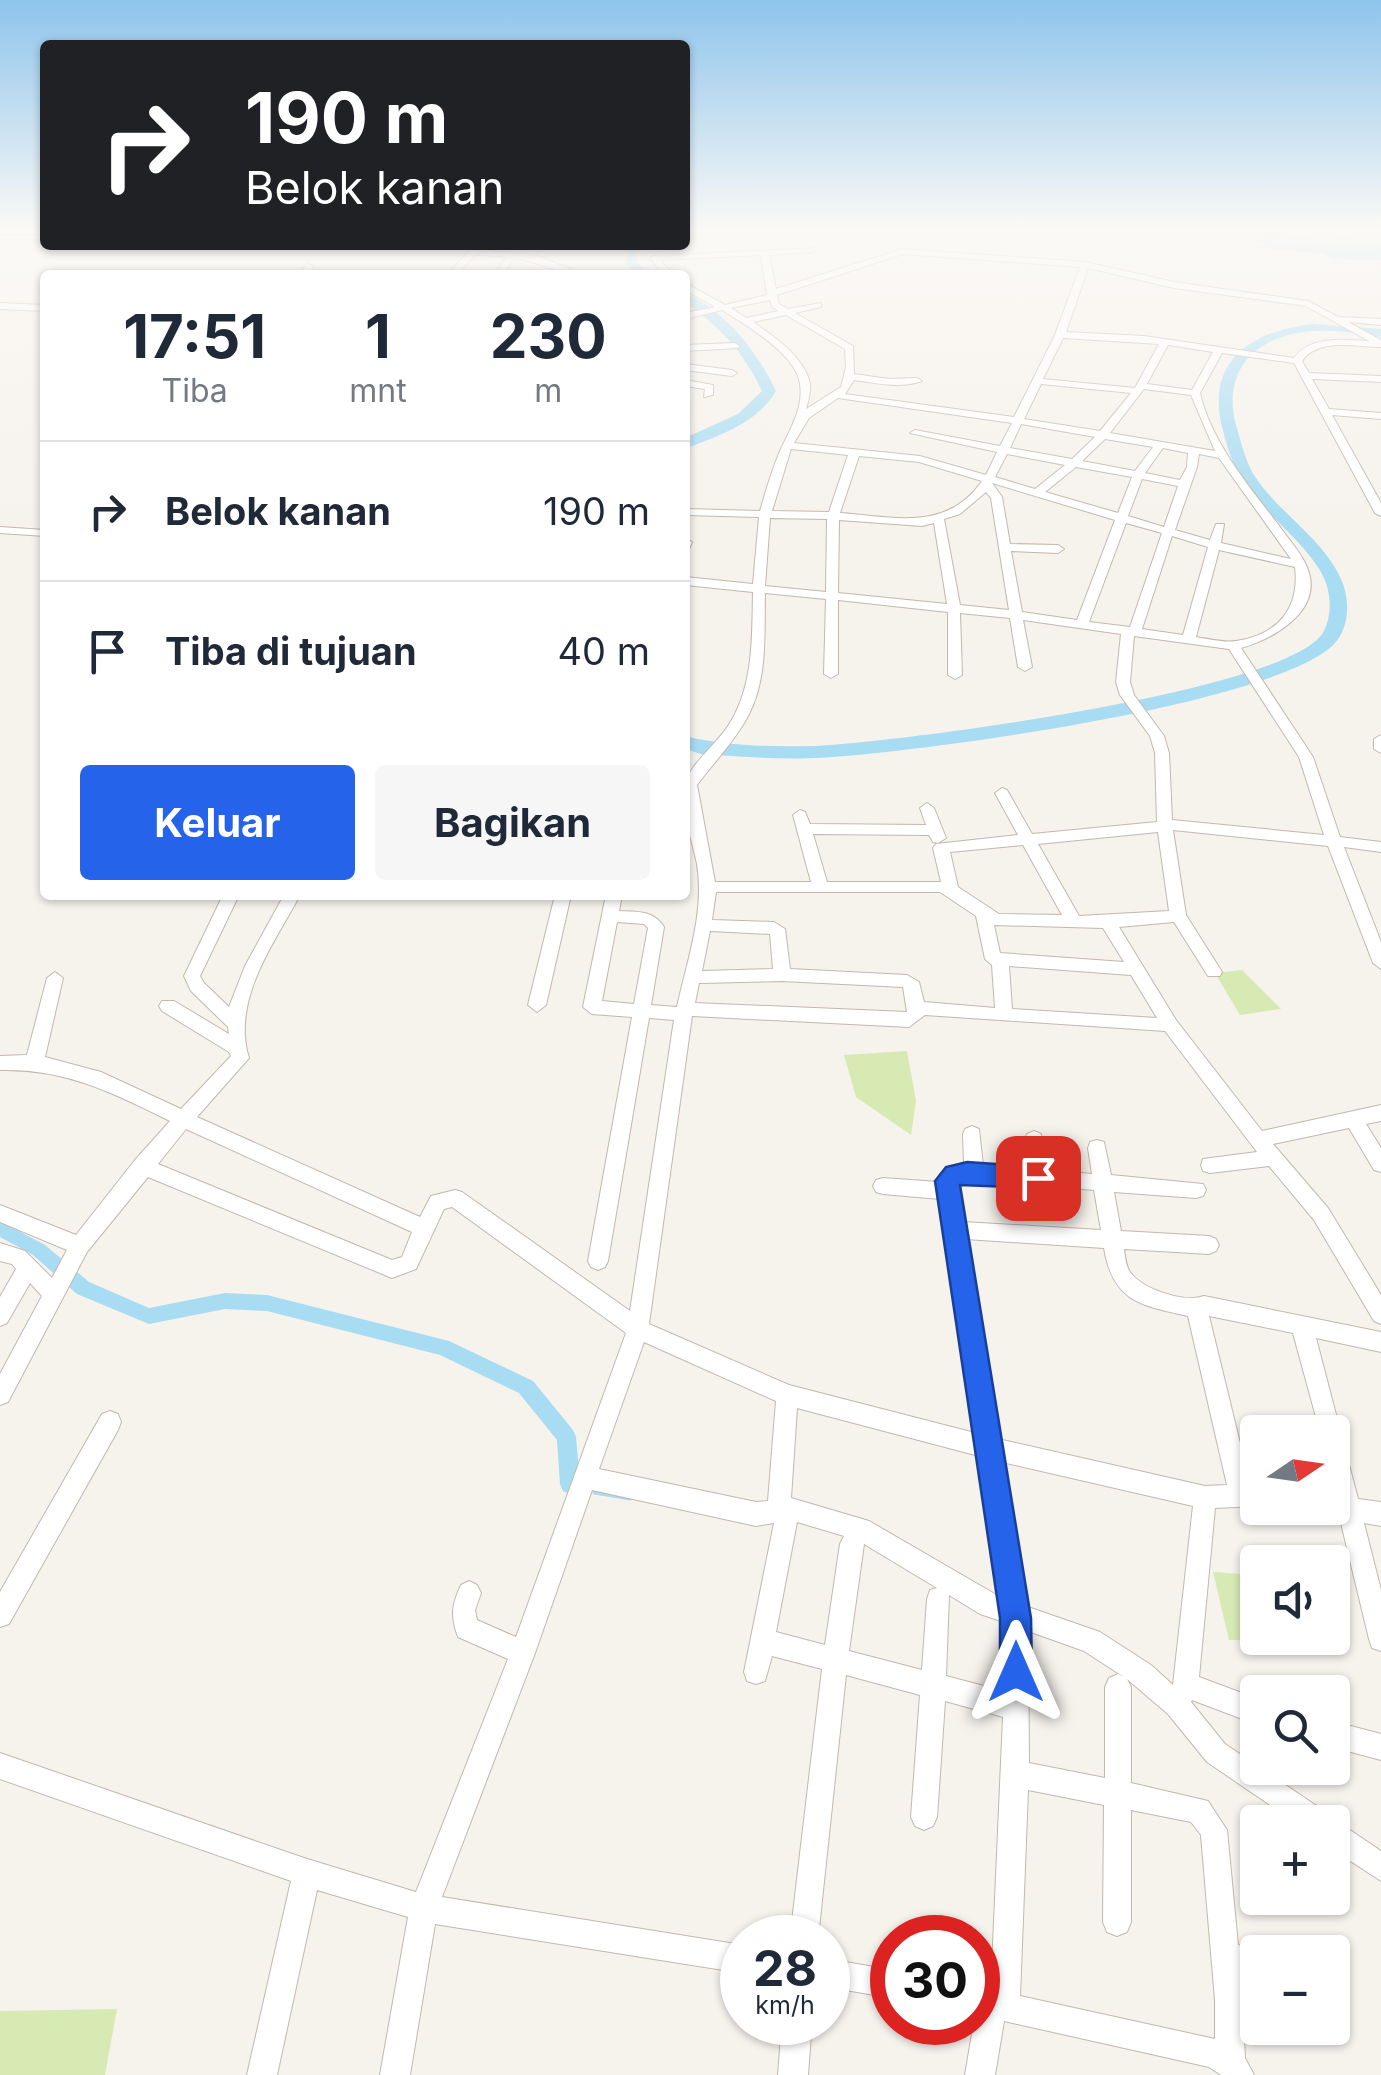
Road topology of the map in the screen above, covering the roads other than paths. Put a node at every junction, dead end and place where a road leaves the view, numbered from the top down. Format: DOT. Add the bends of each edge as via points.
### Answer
graph roads {
  1 [pos="752,327"];
  2 [pos="812,327"];
  3 [pos="1063,327"];
  4 [pos="1349,327"];
  5 [pos="1060,335"];
  6 [pos="1164,344"];
  7 [pos="1381,344"];
  8 [pos="734,346"];
  9 [pos="690,348"];
  10 [pos="1218,351"];
  11 [pos="1297,360"];
  12 [pos="690,367"];
  13 [pos="732,374"];
  14 [pos="849,376"];
  15 [pos="1305,376"];
  16 [pos="1381,379"];
  17 [pos="917,380"];
  18 [pos="1036,381"];
  19 [pos="690,383"];
  20 [pos="1139,389"];
  21 [pos="1195,393"];
  22 [pos="708,395"];
  23 [pos="840,396"];
  24 [pos="1326,412"];
  25 [pos="1381,416"];
  26 [pos="1018,420"];
  27 [pos="800,423"];
  28 [pos="915,433"];
  29 [pos="1101,435"];
  30 [pos="790,446"];
  31 [pos="1160,446"];
  32 [pos="1006,450"];
  33 [pos="855,451"];
  34 [pos="1194,451"];
  35 [pos="1222,455"];
  36 [pos="1078,463"];
  37 [pos="1138,475"];
  38 [pos="1360,476"];
  39 [pos="1381,476"];
  40 [pos="987,482"];
  41 [pos="1184,484"];
  42 [pos="1037,493"];
  43 [pos="690,512"];
  44 [pos="766,513"];
  45 [pos="1381,513"];
  46 [pos="832,516"];
  47 [pos="1122,518"];
  48 [pos="940,520"];
  49 [pos="1220,526"];
  50 [pos="0,530"];
  51 [pos="40,532"];
  52 [pos="1170,532"];
  53 [pos="1215,545"];
  54 [pos="1004,547"];
  55 [pos="1058,549"];
  56 [pos="1301,565"];
  57 [pos="690,581"];
  58 [pos="757,588"];
  59 [pos="830,596"];
  60 [pos="954,608"];
  61 [pos="1017,614"];
  62 [pos="1082,623"];
  63 [pos="1132,630"];
  64 [pos="1189,638"];
  65 [pos="1233,646"];
  66 [pos="1025,667"];
  67 [pos="831,674"];
  68 [pos="955,676"];
  69 [pos="1381,739"];
  70 [pos="1381,749"];
  71 [pos="690,782"];
  72 [pos="1002,793"];
  73 [pos="690,800"];
  74 [pos="928,808"];
  75 [pos="1166,825"];
  76 [pos="935,830"];
  77 [pos="1028,841"];
  78 [pos="1334,841"];
  79 [pos="1381,846"];
  80 [pos="941,848"];
  81 [pos="709,886"];
  82 [pos="820,886"];
  83 [pos="950,889"];
  84 [pos="229,900"];
  85 [pos="289,900"];
  86 [pos="562,900"];
  87 [pos="613,900"];
  88 [pos="610,916"];
  89 [pos="984,916"];
  90 [pos="1178,916"];
  91 [pos="1073,920"];
  92 [pos="1108,922"];
  93 [pos="706,925"];
  94 [pos="1000,961"];
  95 [pos="1381,963"];
  96 [pos="1134,968"];
  97 [pos="1214,972"];
  98 [pos="782,974"];
  99 [pos="691,977"];
  100 [pos="55,978"];
  101 [pos="537,1005"];
  102 [pos="168,1006"];
  103 [pos="916,1008"];
  104 [pos="639,1010"];
  105 [pos="685,1012"];
  106 [pos="1004,1015"];
  107 [pos="234,1022"];
  108 [pos="1170,1026"];
  109 [pos="237,1048"];
  110 [pos="35,1060"];
  111 [pos="0,1063"];
  112 [pos="1381,1114"];
  113 [pos="183,1119"];
  114 [pos="1354,1120"];
  115 [pos="972,1134"];
  116 [pos="1034,1140"];
  117 [pos="1258,1140"];
  118 [pos="1097,1148"];
  119 [pos="1273,1158"];
  120 [pos="1381,1164"];
  121 [pos="1210,1165"];
  122 [pos="142,1166"];
  123 [pos="974,1173"];
  124 [pos="1038,1178"];
  125 [pos="1102,1182"];
  126 [pos="883,1186"];
  127 [pos="1196,1190"];
  128 [pos="947,1191"];
  129 [pos="0,1213"];
  130 [pos="424,1228"];
  131 [pos="953,1230"];
  132 [pos="1113,1240"];
  133 [pos="1208,1245"];
  134 [pos="0,1252"];
  135 [pos="77,1252"];
  136 [pos="598,1261"];
  137 [pos="28,1268"];
  138 [pos="58,1286"];
  139 [pos="1197,1309"];
  140 [pos="1381,1314"];
  141 [pos="0,1316"];
  142 [pos="1302,1327"];
  143 [pos="638,1329"];
  144 [pos="1381,1342"];
  145 [pos="787,1394"];
  146 [pos="0,1395"];
  147 [pos="1326,1415"];
  148 [pos="110,1422"];
  149 [pos="989,1448"];
  150 [pos="1240,1461"];
  151 [pos="586,1478"];
  152 [pos="1240,1496"];
  153 [pos="1204,1497"];
  154 [pos="1350,1509"];
  155 [pos="782,1514"];
  156 [pos="1381,1514"];
  157 [pos="1348,1525"];
  158 [pos="852,1544"];
  159 [pos="469,1593"];
  160 [pos="939,1599"];
  161 [pos="1377,1604"];
  162 [pos="0,1615"];
  163 [pos="1016,1626"];
  164 [pos="1381,1639"];
  165 [pos="762,1641"];
  166 [pos="523,1653"];
  167 [pos="837,1660"];
  168 [pos="756,1672"];
  169 [pos="1118,1687"];
  170 [pos="934,1689"];
  171 [pos="1181,1695"];
  172 [pos="1015,1707"];
  173 [pos="1240,1708"];
  174 [pos="1350,1738"];
  175 [pos="1381,1746"];
  176 [pos="0,1766"];
  177 [pos="1016,1774"];
  178 [pos="1116,1795"];
  179 [pos="1292,1805"];
  180 [pos="924,1817"];
  181 [pos="1350,1845"];
  182 [pos="1381,1866"];
  183 [pos="307,1873"];
  184 [pos="424,1908"];
  185 [pos="807,1915"];
  186 [pos="1117,1922"];
  187 [pos="1000,1927"];
  188 [pos="720,1955"];
  189 [pos="1226,1957"];
  190 [pos="1240,1960"];
  191 [pos="1000,2006"];
  192 [pos="795,2045"];
  193 [pos="985,2045"];
  194 [pos="1234,2068"];
  195 [pos="262,2075"];
  196 [pos="395,2075"];
  197 [pos="792,2075"];
  198 [pos="980,2075"];
  1 -- 27 [label="street" via="802,374"];
  2 -- 14 [label="street" via="850,348"];
  3 -- 5 [label="street"];
  4 -- 7 [label="street"];
  5 -- 6 [label="street"];
  5 -- 18 [label="street"];
  6 -- 10 [label="street"];
  6 -- 20 [label="street"];
  7 -- 11 [label="street" via="1313,346"];
  8 -- 9 [label="street"];
  10 -- 11 [label="street"];
  10 -- 21 [label="street"];
  11 -- 15 [label="street"];
  12 -- 13 [label="street"];
  14 -- 17 [label="street"];
  14 -- 23 [label="street"];
  15 -- 16 [label="street"];
  15 -- 24 [label="street"];
  18 -- 20 [label="street"];
  18 -- 26 [label="street"];
  19 -- 22 [label="street" via="710,387"];
  20 -- 21 [label="street"];
  20 -- 29 [label="street"];
  21 -- 35 [label="street"];
  23 -- 26 [label="street"];
  23 -- 27 [label="street"];
  24 -- 25 [label="street"];
  24 -- 38 [label="street"];
  26 -- 29 [label="street"];
  26 -- 32 [label="street"];
  27 -- 30 [label="street"];
  28 -- 32 [label="street"];
  29 -- 31 [label="street"];
  29 -- 36 [label="street"];
  30 -- 33 [label="street"];
  30 -- 44 [label="street"];
  31 -- 34 [label="street"];
  31 -- 37 [label="street"];
  32 -- 36 [label="street"];
  32 -- 40 [label="street"];
  33 -- 40 [label="street" via="920,459"];
  33 -- 46 [label="street"];
  34 -- 35 [label="street"];
  34 -- 41 [label="street"];
  35 -- 56 [label="street"];
  36 -- 37 [label="street"];
  36 -- 42 [label="street"];
  37 -- 41 [label="street"];
  37 -- 47 [label="street"];
  38 -- 39 [label="street"];
  38 -- 45 [label="street"];
  40 -- 42 [label="street"];
  40 -- 48 [label="street"];
  40 -- 54 [label="street" via="995,492"];
  41 -- 52 [label="street"];
  42 -- 47 [label="street"];
  43 -- 44 [label="street"];
  44 -- 46 [label="street"];
  44 -- 58 [label="street"];
  46 -- 48 [label="street"];
  46 -- 59 [label="street"];
  47 -- 52 [label="street"];
  47 -- 62 [label="street"];
  48 -- 60 [label="street"];
  49 -- 53 [label="street"];
  50 -- 51 [label="street"];
  52 -- 53 [label="street"];
  52 -- 63 [label="street"];
  53 -- 56 [label="street"];
  53 -- 64 [label="street"];
  54 -- 55 [label="street"];
  54 -- 61 [label="street"];
  56 -- 65 [label="street" via="1305,582 1284,627"];
  57 -- 58 [label="street"];
  58 -- 59 [label="street"];
  58 -- 71 [label="street" via="748,700 730,736"];
  59 -- 60 [label="street"];
  59 -- 67 [label="street"];
  60 -- 61 [label="street"];
  60 -- 68 [label="street"];
  61 -- 62 [label="street"];
  61 -- 66 [label="street"];
  62 -- 63 [label="street"];
  63 -- 64 [label="street"];
  63 -- 75 [label="street" via="1123,682 1157,736"];
  64 -- 65 [label="street"];
  65 -- 78 [label="street" via="1306,757"];
  69 -- 70 [label="street"];
  72 -- 77 [label="street"];
  73 -- 81 [label="street"];
  74 -- 76 [label="street"];
  75 -- 77 [label="street"];
  75 -- 78 [label="street"];
  75 -- 90 [label="street"];
  76 -- 80 [label="street"];
  76 -- 82 [label="street" via="801,822"];
  77 -- 80 [label="street"];
  77 -- 91 [label="street"];
  78 -- 79 [label="street"];
  78 -- 95 [label="street"];
  80 -- 83 [label="street"];
  81 -- 82 [label="street"];
  81 -- 93 [label="street"];
  82 -- 83 [label="street"];
  83 -- 89 [label="street"];
  84 -- 107 [label="street" via="192,976"];
  85 -- 107 [label="street"];
  86 -- 101 [label="street"];
  87 -- 88 [label="street"];
  88 -- 104 [label="street" via="649,919 656,927"];
  88 -- 104 [label="street" via="592,1007"];
  89 -- 91 [label="street"];
  89 -- 94 [label="street" via="990,955"];
  90 -- 92 [label="street"];
  90 -- 97 [label="street"];
  91 -- 92 [label="street"];
  92 -- 96 [label="street"];
  93 -- 98 [label="street" via="774,928"];
  93 -- 99 [label="street"];
  94 -- 96 [label="street"];
  94 -- 106 [label="street"];
  96 -- 108 [label="street"];
  98 -- 99 [label="street"];
  98 -- 103 [label="street" via="907,980"];
  99 -- 105 [label="street"];
  100 -- 110 [label="street"];
  102 -- 109 [label="street"];
  103 -- 105 [label="street" via="909,1020"];
  103 -- 106 [label="street"];
  104 -- 105 [label="street"];
  104 -- 136 [label="street"];
  105 -- 143 [label="street"];
  106 -- 108 [label="street"];
  107 -- 109 [label="street"];
  108 -- 117 [label="street"];
  109 -- 113 [label="street" via="235,1066"];
  110 -- 111 [label="street"];
  110 -- 113 [label="street" via="87,1073"];
  112 -- 114 [label="street"];
  113 -- 122 [label="street"];
  113 -- 130 [label="street"];
  114 -- 117 [label="street"];
  114 -- 120 [label="street"];
  115 -- 123 [label="street"];
  116 -- 124 [label="street"];
  117 -- 119 [label="street"];
  118 -- 125 [label="street"];
  119 -- 121 [label="street"];
  119 -- 140 [label="street" via="1321,1214"];
  122 -- 130 [label="street" via="392,1269 409,1262"];
  122 -- 135 [label="street"];
  123 -- 124 [label="street"];
  123 -- 128 [label="street" via="954,1174"];
  124 -- 125 [label="street"];
  125 -- 127 [label="street"];
  125 -- 132 [label="street"];
  126 -- 128 [label="street"];
  128 -- 131 [label="street"];
  129 -- 135 [label="street"];
  130 -- 143 [label="street" via="438,1202 455,1198"];
  131 -- 132 [label="street"];
  131 -- 149 [label="street"];
  132 -- 133 [label="street"];
  132 -- 139 [label="street" via="1125,1283"];
  134 -- 137 [label="street"];
  135 -- 138 [label="street"];
  137 -- 138 [label="street"];
  137 -- 141 [label="street"];
  138 -- 146 [label="street"];
  139 -- 142 [label="street" via="1204,1305"];
  139 -- 150 [label="street"];
  142 -- 144 [label="street"];
  142 -- 147 [label="street"];
  143 -- 145 [label="street"];
  143 -- 151 [label="street"];
  145 -- 149 [label="street"];
  145 -- 155 [label="street"];
  148 -- 162 [label="street"];
  149 -- 153 [label="street"];
  149 -- 163 [label="street"];
  151 -- 155 [label="street"];
  151 -- 166 [label="street"];
  152 -- 153 [label="street"];
  153 -- 171 [label="street"];
  154 -- 156 [label="street"];
  155 -- 163 [label="street" via="860,1529"];
  155 -- 165 [label="street"];
  157 -- 161 [label="street"];
  158 -- 167 [label="street"];
  159 -- 166 [label="street" via="463,1610 467,1628"];
  160 -- 170 [label="street"];
  161 -- 164 [label="street"];
  163 -- 171 [label="street" via="1091,1641"];
  163 -- 172 [label="street"];
  165 -- 167 [label="street"];
  165 -- 168 [label="street"];
  166 -- 184 [label="street"];
  167 -- 170 [label="street"];
  167 -- 185 [label="street"];
  169 -- 178 [label="street"];
  170 -- 172 [label="street"];
  170 -- 180 [label="street"];
  171 -- 173 [label="street"];
  171 -- 179 [label="street" via="1216,1754"];
  172 -- 177 [label="street"];
  174 -- 175 [label="street"];
  176 -- 183 [label="street"];
  177 -- 178 [label="street"];
  177 -- 187 [label="street"];
  178 -- 186 [label="street"];
  178 -- 189 [label="street" via="1199,1810 1208,1818"];
  181 -- 182 [label="street"];
  183 -- 184 [label="street"];
  183 -- 195 [label="street"];
  184 -- 188 [label="street"];
  184 -- 196 [label="street"];
  189 -- 190 [label="street"];
  189 -- 194 [label="street"];
  191 -- 194 [label="street" via="1213,2052"];
  192 -- 197 [label="street"];
  193 -- 198 [label="street"];
}
